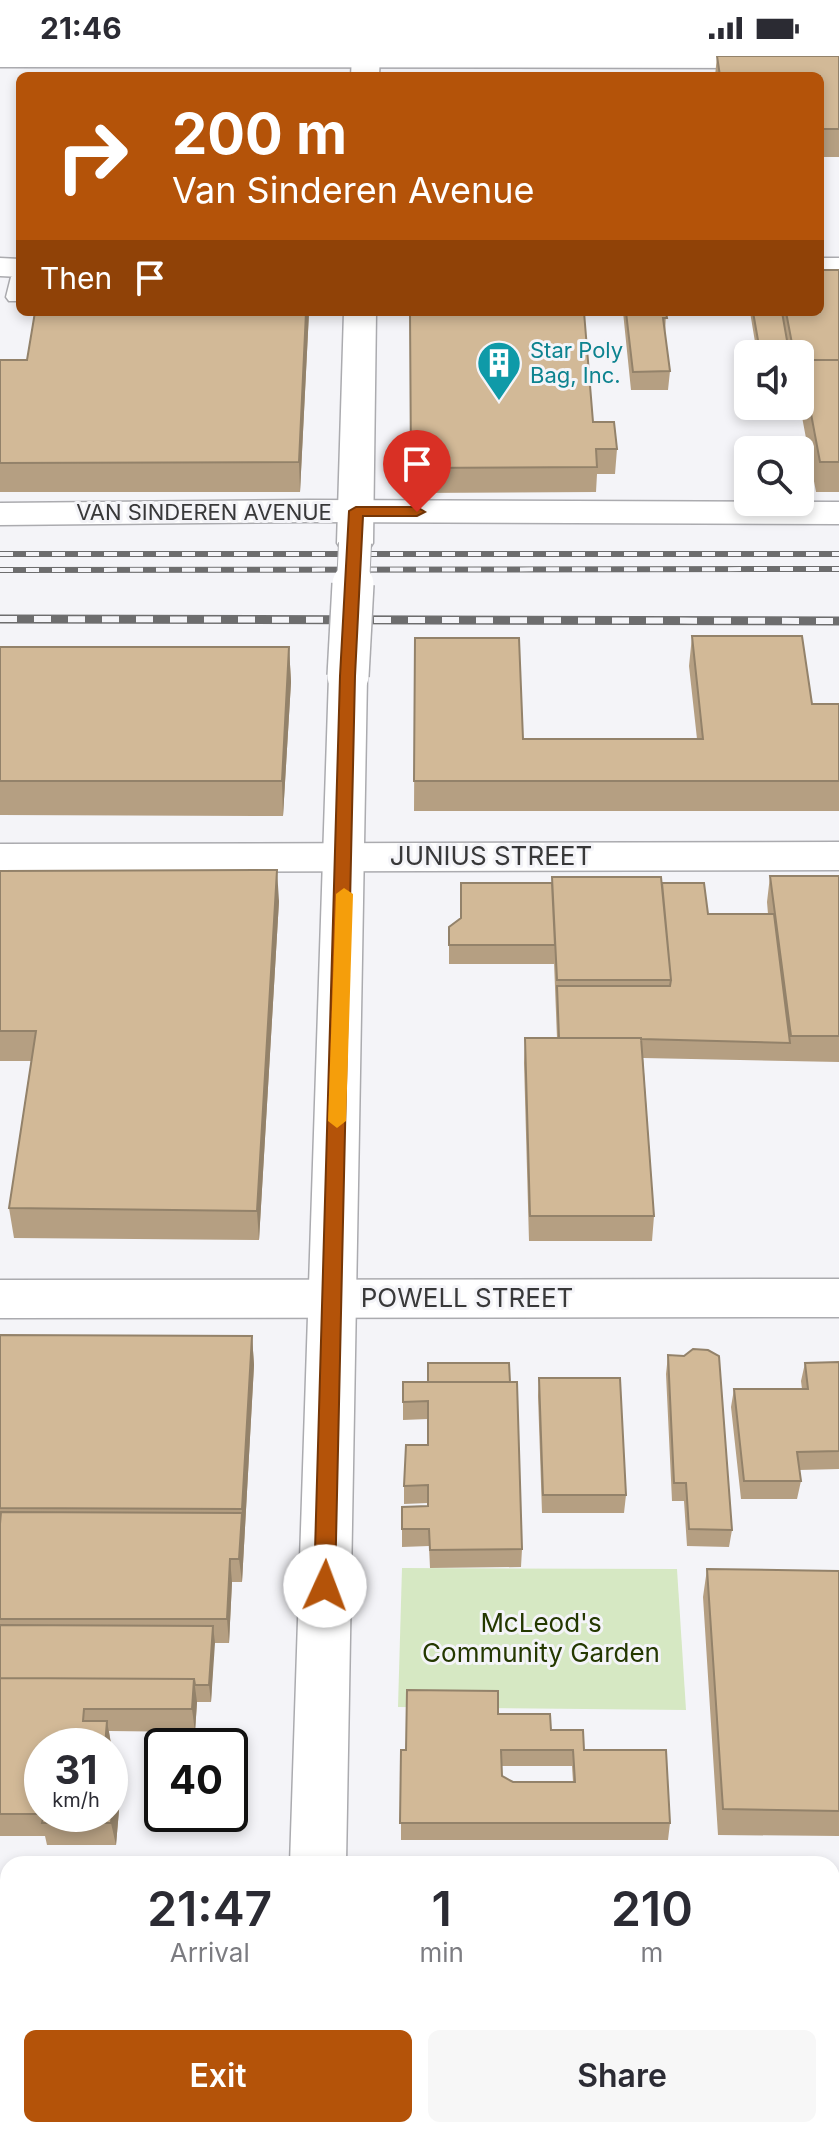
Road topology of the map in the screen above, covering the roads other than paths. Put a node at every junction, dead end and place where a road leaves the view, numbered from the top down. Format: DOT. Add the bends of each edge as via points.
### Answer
graph roads {
  1 [pos="0,59"];
  2 [pos="839,60"];
  3 [pos="366,64"];
  4 [pos="0,267"];
  5 [pos="16,280"];
  6 [pos="360,316"];
  7 [pos="839,513"];
  8 [pos="0,514"];
  9 [pos="355,527"];
  10 [pos="345,856"];
  11 [pos="839,856"];
  12 [pos="0,858"];
  13 [pos="332,1298"];
  14 [pos="839,1298"];
  15 [pos="0,1299"];
  16 [pos="318,1856"];
  1 -- 3 [label="street"];
  2 -- 3 [label="street"];
  4 -- 5 [label="street"];
  6 -- 9 [label="street"];
  7 -- 9 [label="street, VAN SINDEREN AVENUE"];
  8 -- 9 [label="street, VAN SINDEREN AVENUE"];
  9 -- 10 [label="street, bridge"];
  10 -- 11 [label="street, JUNIUS STREET"];
  10 -- 12 [label="street, JUNIUS STREET"];
  10 -- 13 [label="street"];
  13 -- 14 [label="street, POWELL STREET"];
  13 -- 15 [label="street, POWELL STREET"];
  13 -- 16 [label="street"];
}
